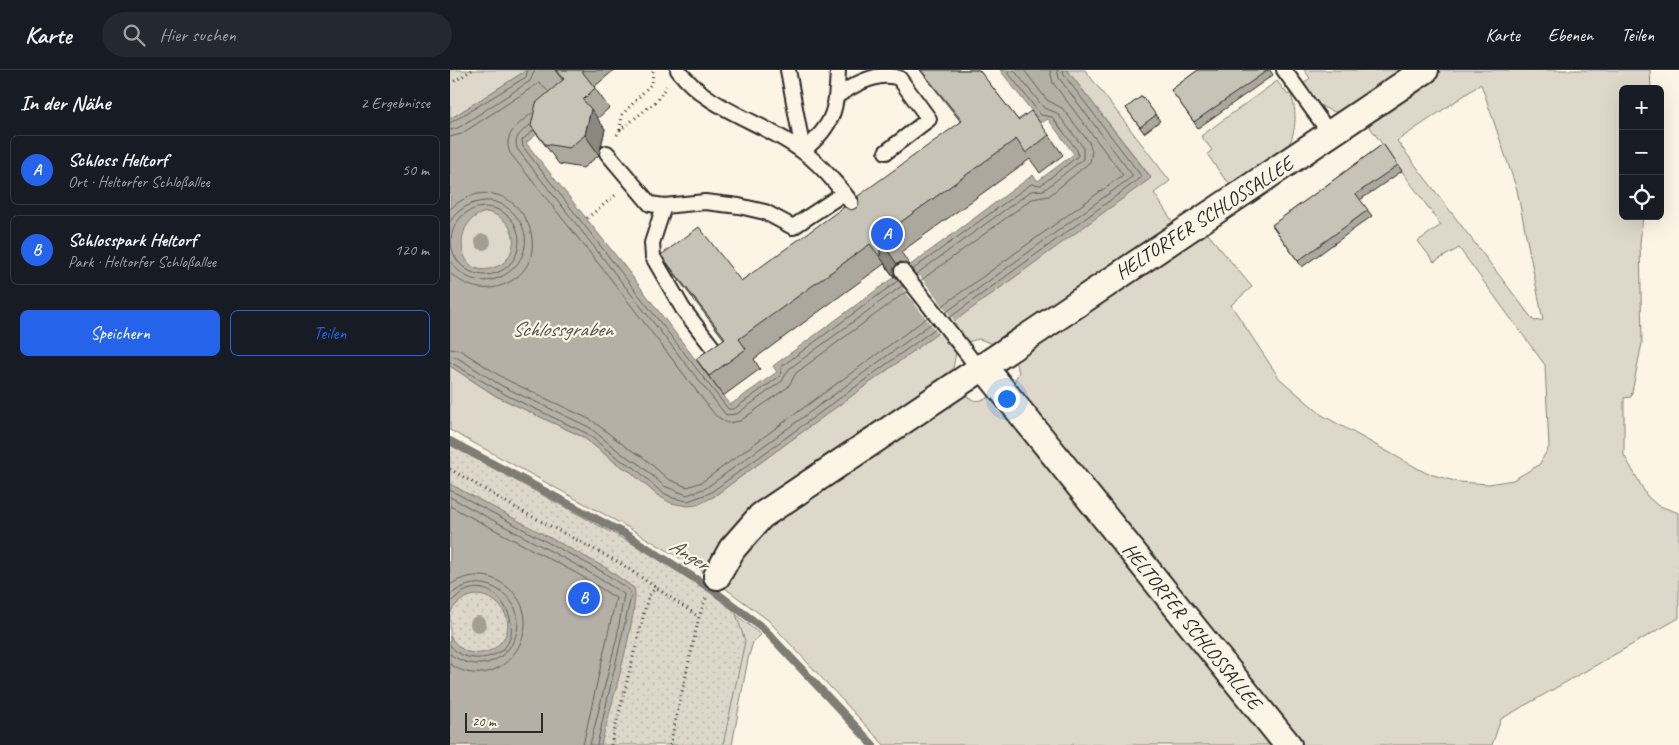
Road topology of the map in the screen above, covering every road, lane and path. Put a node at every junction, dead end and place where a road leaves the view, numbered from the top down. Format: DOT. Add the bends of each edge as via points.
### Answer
graph roads {
  1 [pos="472,70"];
  2 [pos="654,70"];
  3 [pos="678,70"];
  4 [pos="788,70"];
  5 [pos="838,70"];
  6 [pos="1284,70"];
  7 [pos="1425,70"];
  8 [pos="668,82"];
  9 [pos="450,84"];
  10 [pos="837,96"];
  11 [pos="620,130"];
  12 [pos="1332,135"];
  13 [pos="803,151"];
  14 [pos="886,152"];
  15 [pos="607,153"];
  16 [pos="844,193"];
  17 [pos="610,200"];
  18 [pos="664,206"];
  19 [pos="587,218"];
  20 [pos="865,221"];
  21 [pos="902,271"];
  22 [pos="720,357"];
  23 [pos="981,367"];
  24 [pos="450,469"];
  25 [pos="717,576"];
  26 [pos="655,587"];
  27 [pos="706,598"];
  28 [pos="699,617"];
  29 [pos="611,745"];
  30 [pos="670,745"];
  31 [pos="1288,745"];
  1 -- 9 [label="path"];
  2 -- 11 [label="path" via="652,83 622,115"];
  3 -- 13 [label="lane" via="710,100"];
  4 -- 13 [label="lane"];
  5 -- 10 [label="lane"];
  6 -- 12 [label="lane"];
  7 -- 12 [label="street, HELTORFER SCHLOSSALLEE"];
  8 -- 11 [label="path" via="658,100"];
  10 -- 13 [label="lane" via="821,136"];
  10 -- 14 [label="lane" via="876,75 892,73 899,78 929,119"];
  11 -- 15 [label="path"];
  12 -- 23 [label="street, HELTORFER SCHLOSSALLEE"];
  13 -- 16 [label="lane"];
  15 -- 18 [label="lane" via="644,200"];
  16 -- 18 [label="lane" via="793,227 765,212 739,206 704,202"];
  16 -- 20 [label="lane"];
  17 -- 19 [label="path"];
  18 -- 22 [label="lane" via="652,243 653,257 683,309"];
  21 -- 23 [label="lane"];
  23 -- 25 [label="street, HELTORFER SCHLOSSALLEE" via="761,516 732,549"];
  23 -- 31 [label="street, HELTORFER SCHLOSSALLEE"];
  24 -- 26 [label="path" via="620,563"];
  26 -- 28 [label="path"];
  26 -- 29 [label="path" via="648,597"];
  27 -- 28 [label="path"];
  28 -- 30 [label="path"];
}
